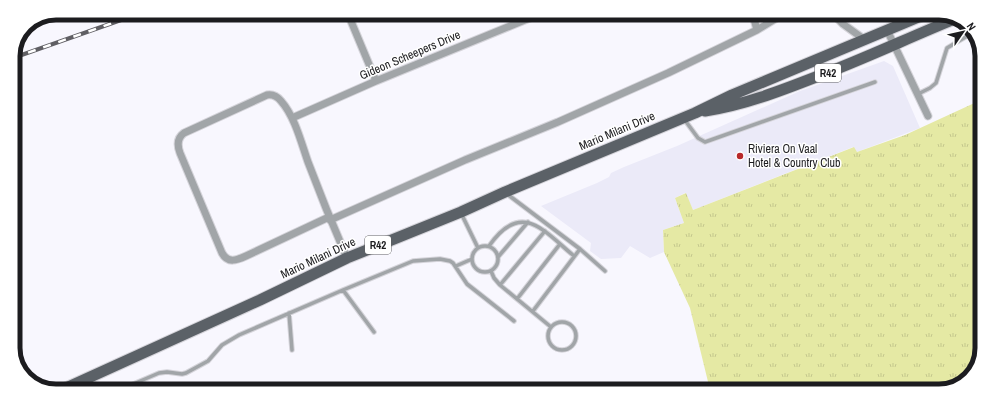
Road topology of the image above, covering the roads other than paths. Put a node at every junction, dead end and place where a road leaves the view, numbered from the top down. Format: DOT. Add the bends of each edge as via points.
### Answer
graph roads {
  1 [pos="351,20"];
  2 [pos="525,20"];
  3 [pos="754,20"];
  4 [pos="773,20"];
  5 [pos="839,20"];
  6 [pos="912,20"];
  7 [pos="949,22"];
  8 [pos="757,30"];
  9 [pos="888,30"];
  10 [pos="968,35"];
  11 [pos="865,40"];
  12 [pos="895,45"];
  13 [pos="806,64"];
  14 [pos="812,79"];
  15 [pos="376,81"];
  16 [pos="875,82"];
  17 [pos="918,94"];
  18 [pos="695,113"];
  19 [pos="928,116"];
  20 [pos="292,118"];
  21 [pos="683,118"];
  22 [pos="505,192"];
  23 [pos="461,212"];
  24 [pos="330,218"];
  25 [pos="528,222"];
  26 [pos="545,231"];
  27 [pos="560,244"];
  28 [pos="489,246"];
  29 [pos="478,248"];
  30 [pos="580,250"];
  31 [pos="574,256"];
  32 [pos="498,257"];
  33 [pos="347,258"];
  34 [pos="472,259"];
  35 [pos="456,266"];
  36 [pos="491,271"];
  37 [pos="604,271"];
  38 [pos="500,285"];
  39 [pos="342,290"];
  40 [pos="517,299"];
  41 [pos="533,311"];
  42 [pos="289,313"];
  43 [pos="514,321"];
  44 [pos="551,327"];
  45 [pos="374,332"];
  46 [pos="292,350"];
  47 [pos="75,384"];
  48 [pos="133,384"];
  1 -- 15 [label="street"];
  2 -- 15 [label="street, Gideon Scheepers Drive"];
  3 -- 8 [label="street"];
  4 -- 8 [label="street"];
  5 -- 11 [label="street"];
  6 -- 9 [label="main road, Mario Milani Drive / R42"];
  7 -- 12 [label="main road, Mario Milani Drive / R42"];
  8 -- 24 [label="street" via="558,122"];
  9 -- 11 [label="main road, Mario Milani Drive / R42"];
  9 -- 12 [label="street"];
  10 -- 17 [label="lane" via="947,48 936,83"];
  11 -- 13 [label="main road, Mario Milani Drive / R42"];
  12 -- 14 [label="main road, Mario Milani Drive / R42"];
  12 -- 17 [label="street"];
  13 -- 14 [label="main road"];
  13 -- 18 [label="main road, Mario Milani Drive / R42"];
  14 -- 18 [label="main road, Mario Milani Drive / R42" via="759,98"];
  15 -- 20 [label="street, Gideon Scheepers Drive"];
  16 -- 21 [label="lane" via="705,142 698,138"];
  17 -- 19 [label="street"];
  18 -- 21 [label="main road, Mario Milani Drive / R42"];
  20 -- 24 [label="street"];
  20 -- 24 [label="street" via="278,98 267,95 184,133 179,138 179,150 222,254 228,260 237,260"];
  21 -- 22 [label="main road, Mario Milani Drive / R42"];
  22 -- 23 [label="main road, Mario Milani Drive / R42"];
  22 -- 30 [label="lane"];
  23 -- 29 [label="lane"];
  23 -- 33 [label="main road, Mario Milani Drive / R42"];
  24 -- 33 [label="street"];
  25 -- 26 [label="lane"];
  25 -- 28 [label="lane" via="519,221 506,227 496,235"];
  25 -- 32 [label="lane"];
  26 -- 27 [label="lane"];
  26 -- 38 [label="lane"];
  27 -- 31 [label="lane"];
  27 -- 40 [label="lane"];
  28 -- 29 [label="lane"];
  28 -- 32 [label="lane" via="497,252"];
  29 -- 34 [label="lane" via="474,251"];
  30 -- 31 [label="lane"];
  30 -- 37 [label="lane"];
  31 -- 41 [label="lane"];
  32 -- 36 [label="lane" via="497,265"];
  33 -- 47 [label="main road, Mario Milani Drive / R42"];
  34 -- 35 [label="lane"];
  34 -- 36 [label="lane" via="478,270"];
  35 -- 39 [label="lane" via="450,261 440,259 413,261"];
  35 -- 43 [label="lane" via="467,284"];
  36 -- 38 [label="lane"];
  38 -- 40 [label="lane"];
  39 -- 42 [label="lane"];
  39 -- 45 [label="lane"];
  40 -- 41 [label="lane"];
  41 -- 44 [label="lane"];
  42 -- 46 [label="lane"];
  42 -- 48 [label="lane" via="229,340 208,362 186,373 159,373"];
  44 -- 44 [label="lane" via="560,322 570,324 576,331 574,345 562,351 553,347 548,340"];
}
